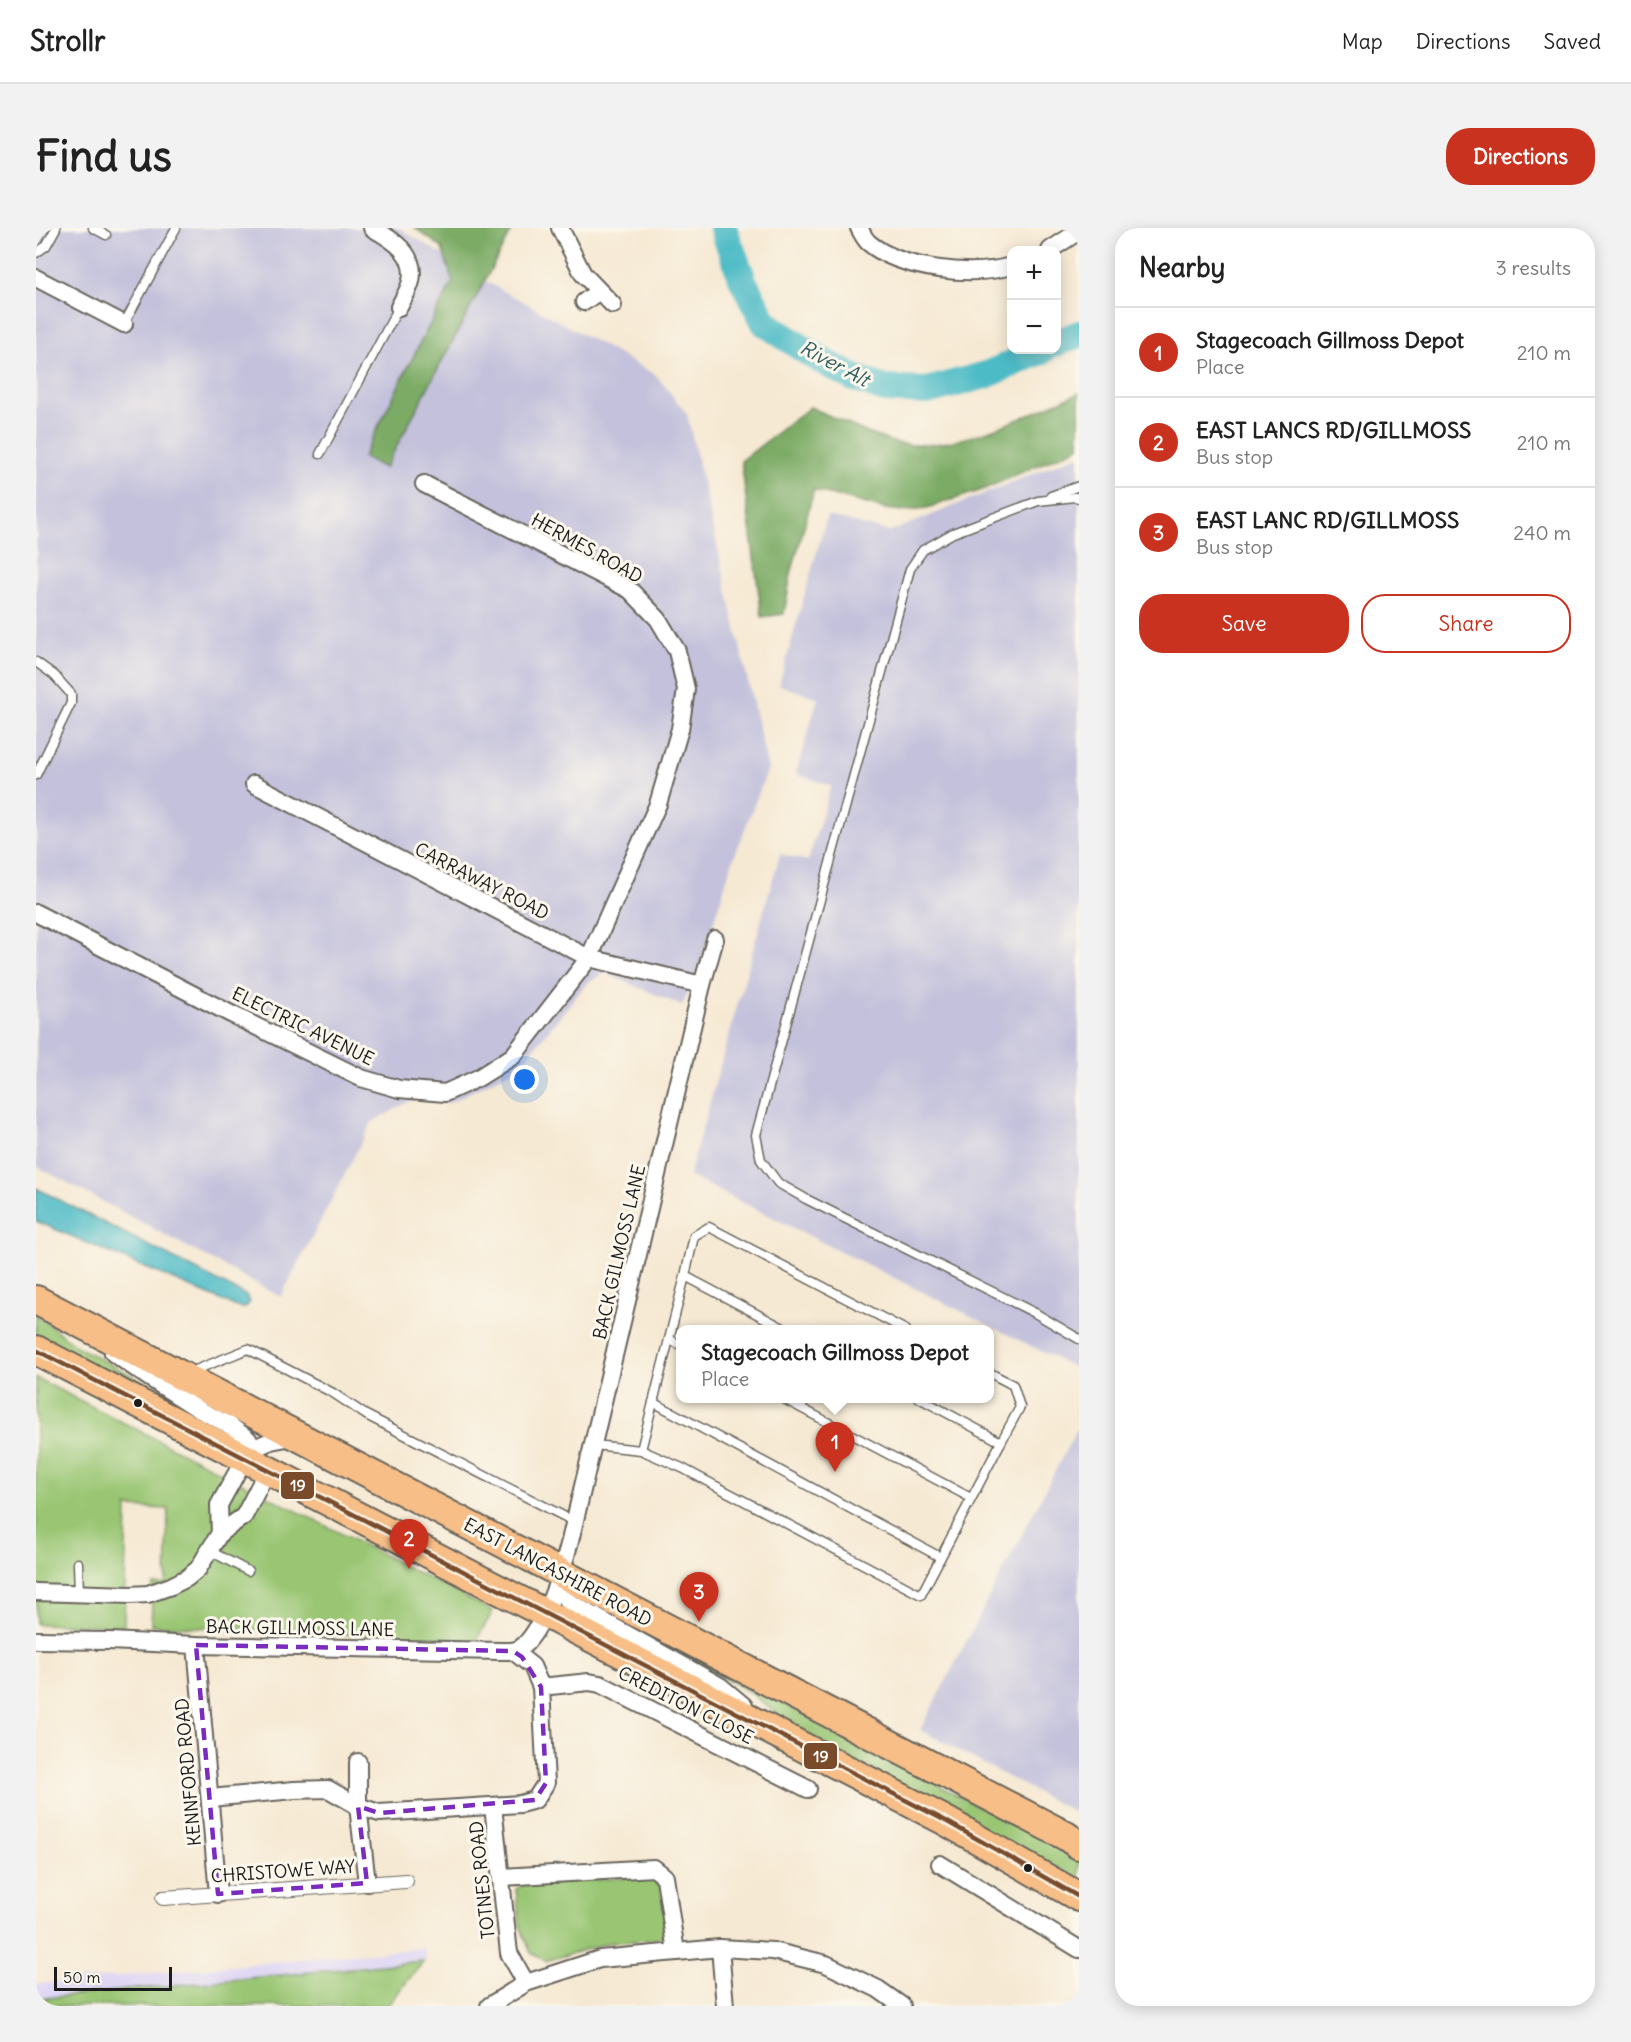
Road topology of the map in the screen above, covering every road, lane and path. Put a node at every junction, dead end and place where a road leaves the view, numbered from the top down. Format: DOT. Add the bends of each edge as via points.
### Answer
graph roads {
  1 [pos="56,228"];
  2 [pos="93,228"];
  3 [pos="176,228"];
  4 [pos="372,228"];
  5 [pos="560,228"];
  6 [pos="859,228"];
  7 [pos="1079,231"];
  8 [pos="106,235"];
  9 [pos="1056,246"];
  10 [pos="36,253"];
  11 [pos="1007,267"];
  12 [pos="36,278"];
  13 [pos="599,291"];
  14 [pos="584,302"];
  15 [pos="614,305"];
  16 [pos="399,307"];
  17 [pos="124,324"];
  18 [pos="320,454"];
  19 [pos="424,484"];
  20 [pos="1079,486"];
  21 [pos="1079,498"];
  22 [pos="1038,501"];
  23 [pos="36,662"];
  24 [pos="36,775"];
  25 [pos="254,784"];
  26 [pos="36,913"];
  27 [pos="715,939"];
  28 [pos="589,958"];
  29 [pos="702,985"];
  30 [pos="685,1276"];
  31 [pos="41,1303"];
  32 [pos="779,1325"];
  33 [pos="898,1325"];
  34 [pos="669,1339"];
  35 [pos="1079,1339"];
  36 [pos="676,1343"];
  37 [pos="36,1350"];
  38 [pos="994,1375"];
  39 [pos="179,1376"];
  40 [pos="654,1402"];
  41 [pos="791,1403"];
  42 [pos="928,1403"];
  43 [pos="298,1436"];
  44 [pos="1001,1442"];
  45 [pos="594,1445"];
  46 [pos="641,1450"];
  47 [pos="254,1458"];
  48 [pos="971,1498"];
  49 [pos="575,1522"];
  50 [pos="220,1533"];
  51 [pos="210,1551"];
  52 [pos="940,1557"];
  53 [pos="78,1563"];
  54 [pos="248,1571"];
  55 [pos="559,1573"];
  56 [pos="36,1592"];
  57 [pos="79,1594"];
  58 [pos="544,1613"];
  59 [pos="36,1640"];
  60 [pos="196,1645"];
  61 [pos="513,1651"];
  62 [pos="541,1687"];
  63 [pos="774,1732"];
  64 [pos="358,1762"];
  65 [pos="808,1789"];
  66 [pos="210,1798"];
  67 [pos="358,1806"];
  68 [pos="493,1806"];
  69 [pos="1075,1840"];
  70 [pos="940,1864"];
  71 [pos="502,1877"];
  72 [pos="406,1881"];
  73 [pos="367,1883"];
  74 [pos="218,1894"];
  75 [pos="1079,1897"];
  76 [pos="163,1898"];
  77 [pos="720,1948"];
  78 [pos="1079,1949"];
  79 [pos="676,1952"];
  80 [pos="526,1983"];
  81 [pos="489,2006"];
  82 [pos="724,2006"];
  83 [pos="902,2006"];
  1 -- 10 [label="lane" via="46,246"];
  2 -- 8 [label="lane"];
  3 -- 17 [label="lane"];
  4 -- 16 [label="street" via="390,237 406,253 411,267 411,282"];
  5 -- 13 [label="street" via="583,274"];
  6 -- 11 [label="street" via="868,243 898,259 951,272"];
  7 -- 9 [label="street"];
  12 -- 17 [label="street"];
  13 -- 14 [label="street"];
  13 -- 15 [label="street"];
  16 -- 18 [label="lane"];
  19 -- 28 [label="street, HERMES ROAD" via="630,590 658,619 677,651 686,689 680,729 658,804"];
  20 -- 22 [label="lane"];
  21 -- 22 [label="lane"];
  22 -- 35 [label="lane" via="953,533 923,550 910,569 756,1135 760,1160 778,1183"];
  23 -- 24 [label="lane" via="71,694 71,704"];
  25 -- 28 [label="street, CARRAWAY ROAD"];
  26 -- 28 [label="street, ELECTRIC AVENUE" via="361,1078 399,1089 445,1093 513,1056"];
  27 -- 29 [label="street, BACK GILMOSS LANE"];
  28 -- 29 [label="street, CARRAWAY ROAD"];
  29 -- 45 [label="street, BACK GILMOSS LANE"];
  30 -- 32 [label="lane"];
  30 -- 33 [label="lane" via="694,1236 709,1227"];
  30 -- 34 [label="lane"];
  31 -- 39 [label="highway, EAST LANCASHIRE ROAD"];
  31 -- 47 [label="street" via="148,1377 248,1438"];
  34 -- 36 [label="lane"];
  34 -- 40 [label="lane"];
  37 -- 47 [label="highway"];
  38 -- 44 [label="lane" via="1013,1385 1020,1407"];
  39 -- 43 [label="highway, EAST LANCASHIRE ROAD"];
  39 -- 49 [label="lane" via="248,1350"];
  40 -- 46 [label="lane"];
  40 -- 52 [label="lane"];
  41 -- 48 [label="lane"];
  42 -- 44 [label="lane"];
  43 -- 47 [label="street" via="282,1438"];
  43 -- 55 [label="highway, EAST LANCASHIRE ROAD"];
  44 -- 48 [label="lane"];
  45 -- 46 [label="lane"];
  45 -- 49 [label="street, BACK GILMOSS LANE"];
  46 -- 52 [label="lane" via="921,1595"];
  47 -- 50 [label="street" via="219,1505"];
  47 -- 50 [label="street" via="261,1483 244,1516"];
  47 -- 58 [label="highway"];
  48 -- 52 [label="lane"];
  49 -- 55 [label="street, BACK GILMOSS LANE"];
  50 -- 51 [label="street"];
  51 -- 54 [label="lane"];
  51 -- 57 [label="street" via="187,1578 160,1591"];
  53 -- 57 [label="lane"];
  55 -- 58 [label="street, BACK GILMOSS LANE"];
  55 -- 63 [label="street" via="560,1591 569,1602 720,1686"];
  55 -- 69 [label="highway, EAST LANCASHIRE ROAD"];
  56 -- 57 [label="street"];
  58 -- 61 [label="street" via="532,1636"];
  58 -- 63 [label="highway"];
  59 -- 60 [label="street, BACK GILLMOSS LANE"];
  60 -- 61 [label="street, BACK GILLMOSS LANE"];
  60 -- 66 [label="street, KENNFORD ROAD"];
  61 -- 62 [label="street" via="532,1666"];
  62 -- 65 [label="street, CREDITON CLOSE" via="600,1684"];
  62 -- 68 [label="street" via="546,1783 535,1800"];
  63 -- 75 [label="highway" via="944,1820"];
  64 -- 67 [label="street"];
  66 -- 67 [label="street" via="328,1789"];
  66 -- 74 [label="street, KENNFORD ROAD"];
  67 -- 68 [label="street" via="380,1813"];
  67 -- 73 [label="street"];
  68 -- 71 [label="street, TOTNES ROAD"];
  70 -- 78 [label="street"];
  71 -- 79 [label="street" via="654,1868 665,1877"];
  71 -- 80 [label="street, TOTNES ROAD" via="509,1953"];
  72 -- 73 [label="street, CHRISTOWE WAY"];
  73 -- 74 [label="street, CHRISTOWE WAY"];
  74 -- 76 [label="street, CHRISTOWE WAY"];
  77 -- 79 [label="street"];
  77 -- 82 [label="street"];
  77 -- 83 [label="street" via="773,1951 826,1964 878,1989"];
  79 -- 80 [label="street" via="600,1959"];
  80 -- 81 [label="street"];
}
